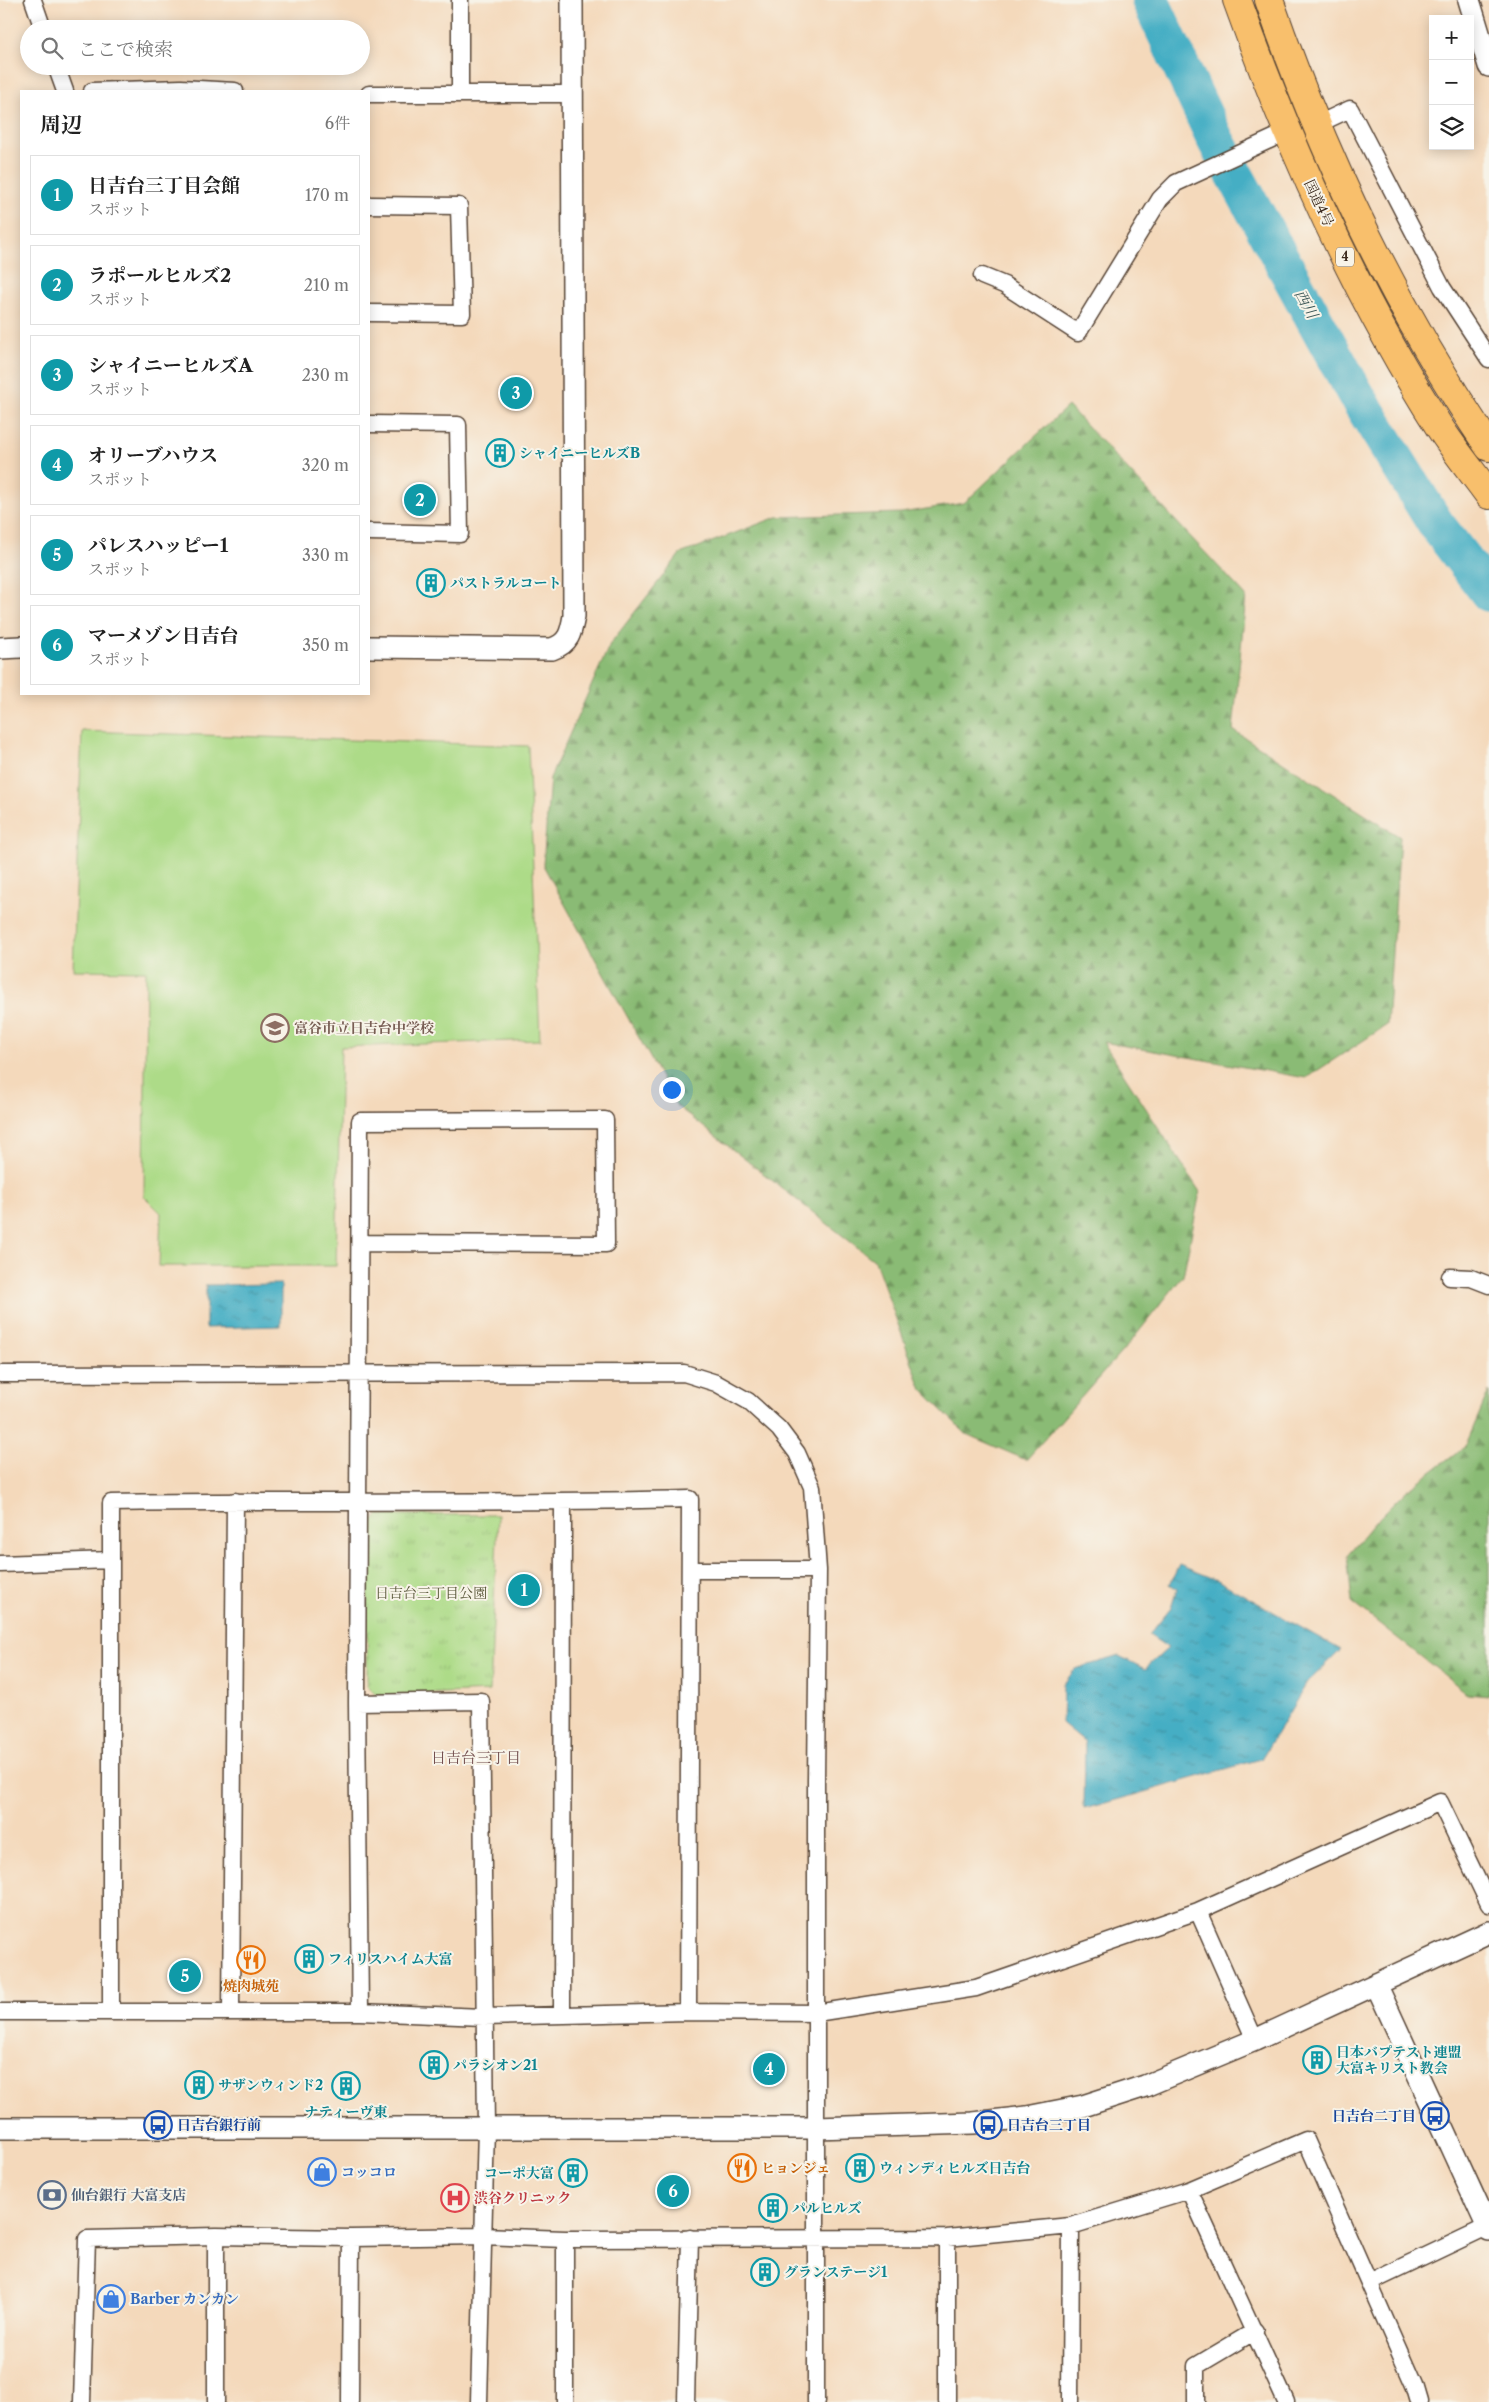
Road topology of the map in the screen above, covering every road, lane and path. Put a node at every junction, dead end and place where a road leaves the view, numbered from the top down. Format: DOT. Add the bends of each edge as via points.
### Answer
graph roads {
  1 [pos="33,0"];
  2 [pos="460,0"];
  3 [pos="572,0"];
  4 [pos="1238,0"];
  5 [pos="1269,0"];
  6 [pos="1469,0"];
  7 [pos="40,20"];
  8 [pos="1489,66"];
  9 [pos="59,75"];
  10 [pos="64,90"];
  11 [pos="122,90"];
  12 [pos="217,90"];
  13 [pos="370,94"];
  14 [pos="460,94"];
  15 [pos="572,94"];
  16 [pos="1316,125"];
  17 [pos="1289,132"];
  18 [pos="370,205"];
  19 [pos="982,276"];
  20 [pos="370,313"];
  21 [pos="1489,359"];
  22 [pos="370,424"];
  23 [pos="1489,448"];
  24 [pos="1489,495"];
  25 [pos="370,532"];
  26 [pos="20,647"];
  27 [pos="370,647"];
  28 [pos="0,648"];
  29 [pos="360,1243"];
  30 [pos="1450,1277"];
  31 [pos="1489,1285"];
  32 [pos="359,1372"];
  33 [pos="0,1374"];
  34 [pos="235,1501"];
  35 [pos="359,1502"];
  36 [pos="564,1502"];
  37 [pos="110,1560"];
  38 [pos="0,1564"];
  39 [pos="690,1570"];
  40 [pos="818,1570"];
  41 [pos="357,1703"];
  42 [pos="1489,1904"];
  43 [pos="1198,1911"];
  44 [pos="1489,1932"];
  45 [pos="1376,1984"];
  46 [pos="0,2012"];
  47 [pos="111,2012"];
  48 [pos="230,2012"];
  49 [pos="360,2012"];
  50 [pos="688,2012"];
  51 [pos="816,2013"];
  52 [pos="562,2015"];
  53 [pos="483,2017"];
  54 [pos="1255,2040"];
  55 [pos="486,2127"];
  56 [pos="0,2128"];
  57 [pos="816,2128"];
  58 [pos="1189,2190"];
  59 [pos="1071,2226"];
  60 [pos="1488,2227"];
  61 [pos="216,2236"];
  62 [pos="484,2236"];
  63 [pos="350,2238"];
  64 [pos="690,2238"];
  65 [pos="818,2238"];
  66 [pos="947,2238"];
  67 [pos="565,2239"];
  68 [pos="1369,2283"];
  69 [pos="1255,2331"];
  70 [pos="82,2402"];
  71 [pos="216,2402"];
  72 [pos="350,2402"];
  73 [pos="479,2402"];
  74 [pos="564,2402"];
  75 [pos="686,2402"];
  76 [pos="816,2402"];
  77 [pos="947,2402"];
  78 [pos="1070,2402"];
  79 [pos="1196,2402"];
  80 [pos="1286,2402"];
  81 [pos="1419,2402"];
  1 -- 7 [label="street"];
  2 -- 14 [label="street"];
  3 -- 15 [label="street"];
  4 -- 17 [label="highway, 国道4号 / 4"];
  5 -- 16 [label="highway, 国道4号 / 4"];
  6 -- 8 [label="street"];
  9 -- 10 [label="street"];
  11 -- 12 [label="street"];
  13 -- 14 [label="street"];
  14 -- 15 [label="street"];
  15 -- 27 [label="street" via="574,616 571,635 562,645 552,649"];
  16 -- 21 [label="street" via="1350,109 1442,287"];
  16 -- 23 [label="highway, 国道4号 / 4" via="1354,212 1400,302 1449,388"];
  17 -- 19 [label="street" via="1176,183 1160,200 1078,333 1004,285"];
  17 -- 24 [label="highway, 国道4号 / 4" via="1346,260 1391,344 1440,428"];
  18 -- 20 [label="street" via="459,206 462,314"];
  22 -- 25 [label="street" via="458,425 460,534"];
  26 -- 28 [label="street"];
  29 -- 29 [label="street" via="606,1244 605,1120 360,1121"];
  29 -- 32 [label="street"];
  30 -- 31 [label="street" via="1471,1278"];
  32 -- 33 [label="street"];
  32 -- 35 [label="street"];
  32 -- 40 [label="street" via="684,1373 716,1382 748,1401 779,1429 797,1452 812,1487"];
  34 -- 35 [label="street"];
  34 -- 37 [label="street" via="111,1503"];
  34 -- 48 [label="street"];
  35 -- 36 [label="street"];
  35 -- 41 [label="street"];
  36 -- 39 [label="street" via="690,1499"];
  36 -- 52 [label="street"];
  37 -- 38 [label="street"];
  37 -- 47 [label="street"];
  39 -- 40 [label="street"];
  39 -- 50 [label="street"];
  40 -- 51 [label="street"];
  41 -- 49 [label="street"];
  41 -- 53 [label="street" via="481,1701"];
  42 -- 43 [label="street" via="1440,1802"];
  43 -- 51 [label="street" via="976,1988"];
  43 -- 54 [label="street"];
  44 -- 45 [label="street"];
  45 -- 54 [label="street"];
  45 -- 60 [label="street"];
  46 -- 47 [label="street"];
  47 -- 48 [label="street"];
  48 -- 49 [label="street"];
  49 -- 53 [label="street"];
  50 -- 51 [label="street"];
  50 -- 52 [label="street"];
  51 -- 57 [label="street"];
  52 -- 53 [label="street"];
  53 -- 55 [label="street"];
  54 -- 57 [label="street" via="1145,2086 1074,2108 973,2123"];
  55 -- 56 [label="street"];
  55 -- 57 [label="street"];
  55 -- 62 [label="street"];
  57 -- 65 [label="street"];
  58 -- 59 [label="street"];
  58 -- 68 [label="street" via="1306,2140"];
  58 -- 69 [label="street"];
  59 -- 66 [label="street"];
  59 -- 78 [label="street"];
  60 -- 68 [label="street"];
  61 -- 63 [label="street"];
  61 -- 70 [label="street" via="86,2239"];
  61 -- 71 [label="street"];
  62 -- 63 [label="street"];
  62 -- 67 [label="street"];
  62 -- 73 [label="street"];
  63 -- 72 [label="street"];
  64 -- 65 [label="street"];
  64 -- 67 [label="street"];
  64 -- 75 [label="street"];
  65 -- 66 [label="street"];
  65 -- 76 [label="street"];
  66 -- 77 [label="street"];
  67 -- 74 [label="street"];
  68 -- 81 [label="street"];
  69 -- 79 [label="street" via="1196,2366"];
  69 -- 80 [label="street"];
}
